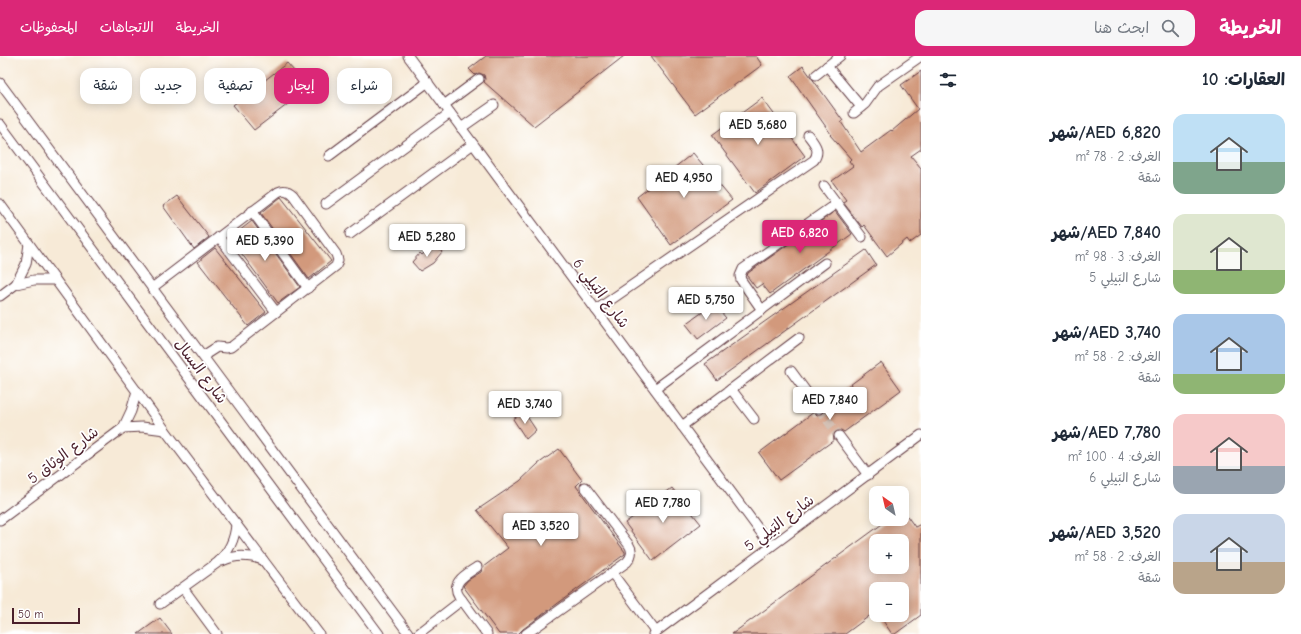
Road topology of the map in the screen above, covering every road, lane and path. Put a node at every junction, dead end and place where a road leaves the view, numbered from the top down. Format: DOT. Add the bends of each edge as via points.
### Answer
graph roads {
  1 [pos="408,56"];
  2 [pos="840,56"];
  3 [pos="921,56"];
  4 [pos="827,66"];
  5 [pos="816,75"];
  6 [pos="480,79"];
  7 [pos="428,82"];
  8 [pos="0,83"];
  9 [pos="494,104"];
  10 [pos="444,105"];
  11 [pos="450,113"];
  12 [pos="0,124"];
  13 [pos="461,128"];
  14 [pos="808,134"];
  15 [pos="473,144"];
  16 [pos="329,156"];
  17 [pos="824,186"];
  18 [pos="837,203"];
  19 [pos="0,204"];
  20 [pos="326,204"];
  21 [pos="252,211"];
  22 [pos="350,234"];
  23 [pos="219,237"];
  24 [pos="862,237"];
  25 [pos="29,244"];
  26 [pos="825,263"];
  27 [pos="55,280"];
  28 [pos="16,284"];
  29 [pos="152,288"];
  30 [pos="308,288"];
  31 [pos="0,296"];
  32 [pos="596,310"];
  33 [pos="762,310"];
  34 [pos="276,312"];
  35 [pos="799,338"];
  36 [pos="203,356"];
  37 [pos="791,371"];
  38 [pos="655,389"];
  39 [pos="731,389"];
  40 [pos="137,391"];
  41 [pos="819,408"];
  42 [pos="754,419"];
  43 [pos="682,426"];
  44 [pos="122,428"];
  45 [pos="165,430"];
  46 [pos="921,435"];
  47 [pos="839,436"];
  48 [pos="868,475"];
  49 [pos="585,487"];
  50 [pos="0,520"];
  51 [pos="236,524"];
  52 [pos="771,546"];
  53 [pos="263,560"];
  54 [pos="217,563"];
  55 [pos="477,567"];
  56 [pos="612,573"];
  57 [pos="183,588"];
  58 [pos="462,600"];
  59 [pos="160,604"];
  60 [pos="654,633"];
  61 [pos="217,634"];
  62 [pos="319,634"];
  63 [pos="379,634"];
  64 [pos="409,634"];
  65 [pos="418,634"];
  66 [pos="487,634"];
  67 [pos="526,634"];
  1 -- 7 [label="street, شارع البَيلِي 6"];
  2 -- 4 [label="street"];
  3 -- 4 [label="street" via="878,86 869,100 858,110"];
  4 -- 5 [label="street"];
  6 -- 10 [label="street"];
  7 -- 10 [label="street, شارع البَيلِي 6"];
  7 -- 16 [label="street"];
  8 -- 29 [label="street"];
  9 -- 13 [label="street"];
  10 -- 11 [label="street, شارع البَيلِي 6"];
  11 -- 13 [label="street, شارع البَيلِي 6"];
  11 -- 20 [label="street"];
  12 -- 63 [label="street, شارع البسال"];
  13 -- 15 [label="street, شارع البَيلِي 6"];
  14 -- 32 [label="street" via="817,148 814,160"];
  15 -- 22 [label="street"];
  15 -- 32 [label="street, شارع البَيلِي 6"];
  17 -- 18 [label="street"];
  18 -- 24 [label="street"];
  18 -- 33 [label="street" via="743,269 741,280"];
  19 -- 25 [label="street"];
  21 -- 23 [label="street"];
  21 -- 30 [label="street"];
  21 -- 30 [label="street" via="278,192 284,190 293,195 337,257 334,268"];
  23 -- 29 [label="street"];
  23 -- 34 [label="street"];
  25 -- 27 [label="street"];
  25 -- 28 [label="street" via="26,264"];
  26 -- 33 [label="street"];
  27 -- 28 [label="street" via="34,280"];
  27 -- 40 [label="street"];
  28 -- 31 [label="street"];
  29 -- 36 [label="street"];
  30 -- 34 [label="street"];
  32 -- 38 [label="street, شارع البَيلِي 6"];
  33 -- 38 [label="street"];
  34 -- 36 [label="street" via="231,347 217,347"];
  35 -- 39 [label="street"];
  36 -- 64 [label="street"];
  37 -- 41 [label="street"];
  38 -- 43 [label="street, شارع البَيلِي 6"];
  39 -- 42 [label="street"];
  39 -- 43 [label="street"];
  40 -- 44 [label="street, شارع الوِثاق 5"];
  40 -- 45 [label="street"];
  43 -- 52 [label="street, شارع البَيلِي 6"];
  44 -- 45 [label="street, شارع الوِثاق 5"];
  44 -- 50 [label="street, شارع الوِثاق 5"];
  45 -- 51 [label="street"];
  46 -- 48 [label="street, شارع البَيلِي 5"];
  47 -- 48 [label="street"];
  48 -- 52 [label="street, شارع البَيلِي 5"];
  49 -- 56 [label="street" via="631,548 630,559"];
  51 -- 53 [label="street"];
  51 -- 54 [label="street" via="232,544 226,555"];
  52 -- 60 [label="street, شارع البَيلِي 5"];
  53 -- 54 [label="street" via="242,556"];
  53 -- 62 [label="street"];
  54 -- 57 [label="street"];
  55 -- 58 [label="street" via="456,585 457,593"];
  56 -- 60 [label="street"];
  56 -- 67 [label="street"];
  57 -- 59 [label="street"];
  57 -- 61 [label="street"];
  58 -- 65 [label="street"];
  58 -- 66 [label="street"];
}
